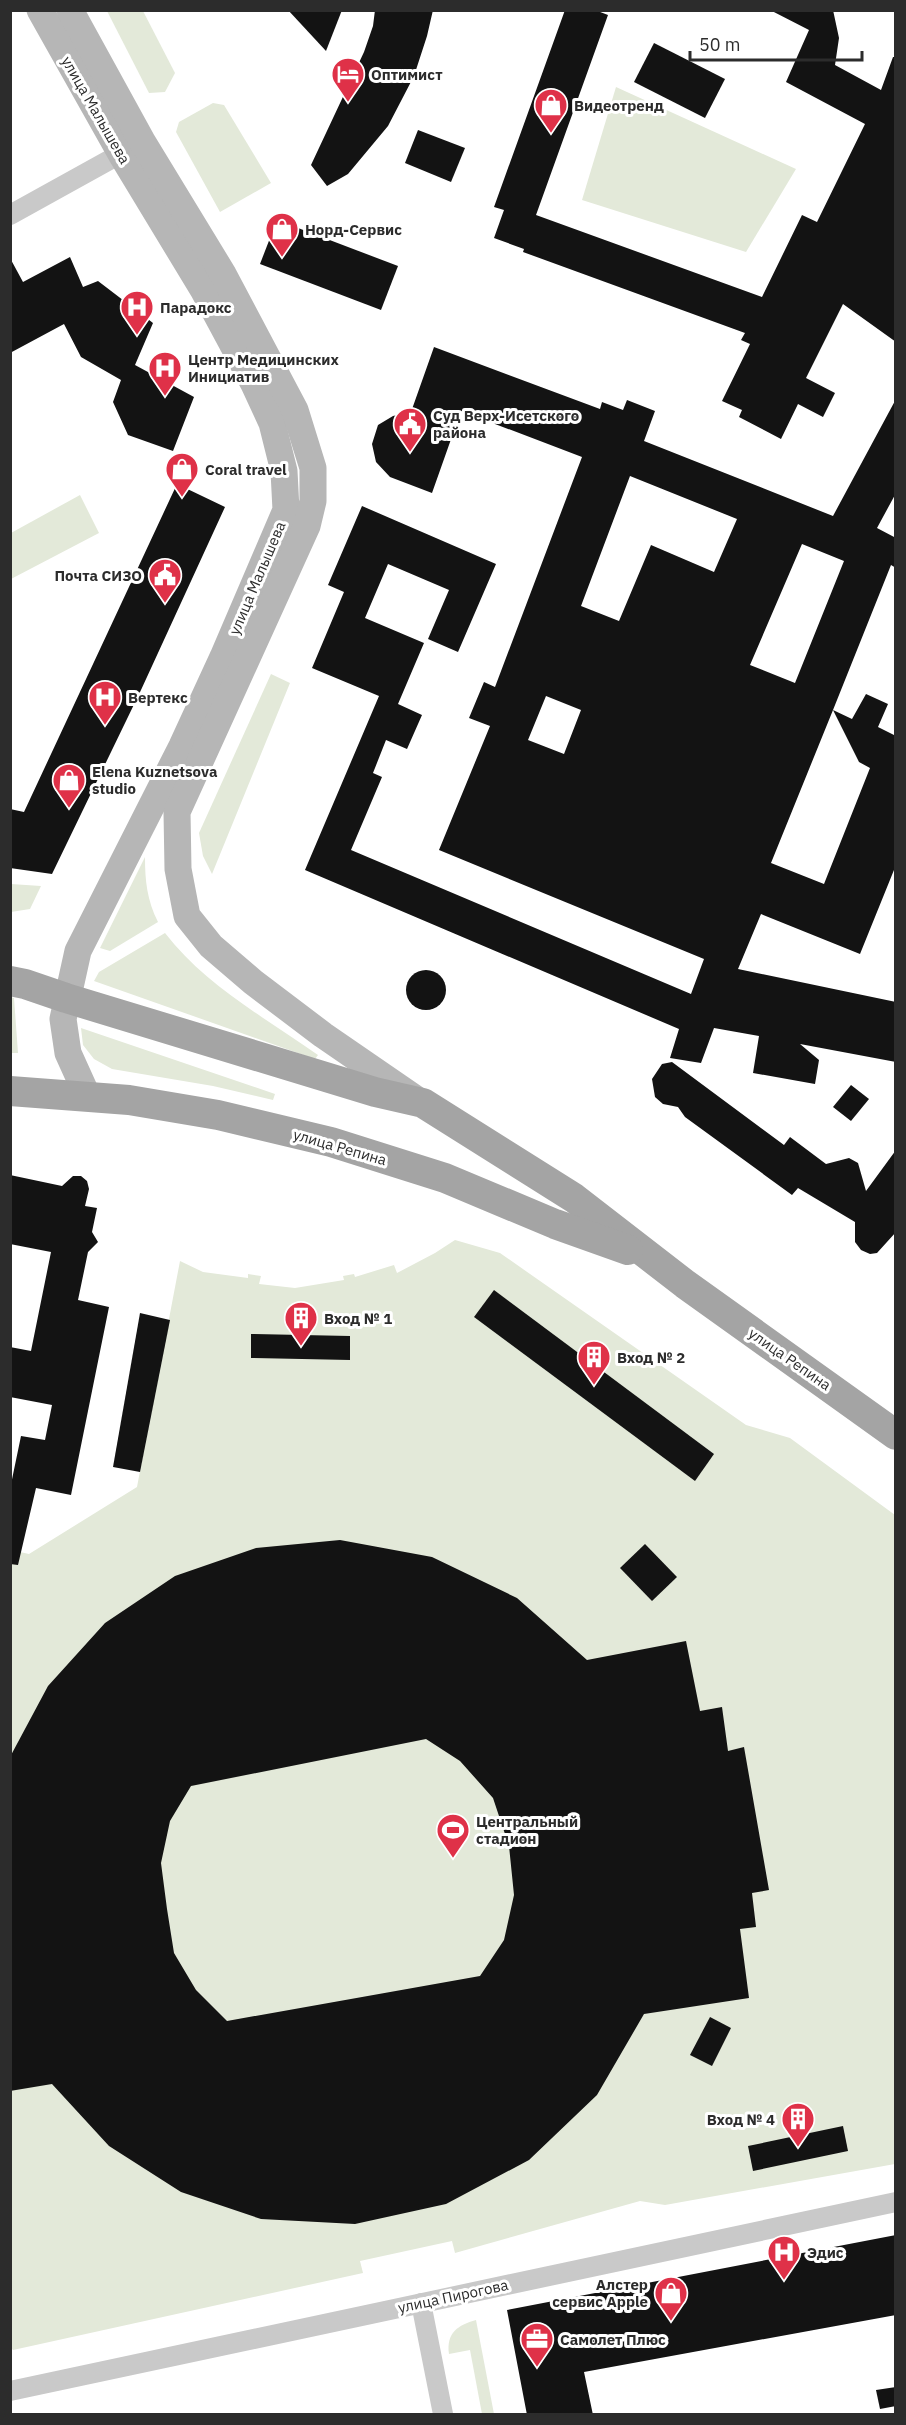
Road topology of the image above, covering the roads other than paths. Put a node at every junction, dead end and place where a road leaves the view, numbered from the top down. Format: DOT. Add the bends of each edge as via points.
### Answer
graph roads {
  1 [pos="40,10"];
  2 [pos="70,10"];
  3 [pos="132,147"];
  4 [pos="10,215"];
  5 [pos="207,746"];
  6 [pos="10,981"];
  7 [pos="66,998"];
  8 [pos="10,1091"];
  9 [pos="87,1095"];
  10 [pos="423,1103"];
  11 [pos="656,1260"];
  12 [pos="896,1435"];
  13 [pos="896,2202"];
  14 [pos="421,2303"];
  15 [pos="10,2391"];
  16 [pos="443,2415"];
  1 -- 3 [label="main road, улица Малышева"];
  2 -- 3 [label="main road, улица Малышева"];
  3 -- 4 [label="street"];
  3 -- 5 [label="main road, улица Малышева" via="223,274 295,410 313,468 313,501 307,526"];
  3 -- 7 [label="main road, улица Малышева" via="272,423 283,464 286,510 182,746 78,951"];
  5 -- 10 [label="main road, улица Репина" via="177,812 178,869 187,916 211,946 253,982"];
  6 -- 7 [label="main road, улица Репина"];
  7 -- 9 [label="main road, улица Малышева" via="63,1019 68,1053"];
  7 -- 10 [label="main road, улица Репина"];
  8 -- 9 [label="main road, улица Репина"];
  9 -- 11 [label="main road, улица Репина" via="218,1115 331,1142 445,1178 555,1224"];
  10 -- 11 [label="main road, улица Репина" via="574,1198"];
  11 -- 12 [label="main road, улица Репина"];
  13 -- 14 [label="street, улица Пирогова"];
  14 -- 15 [label="street, улица Пирогова"];
  14 -- 16 [label="street"];
}
